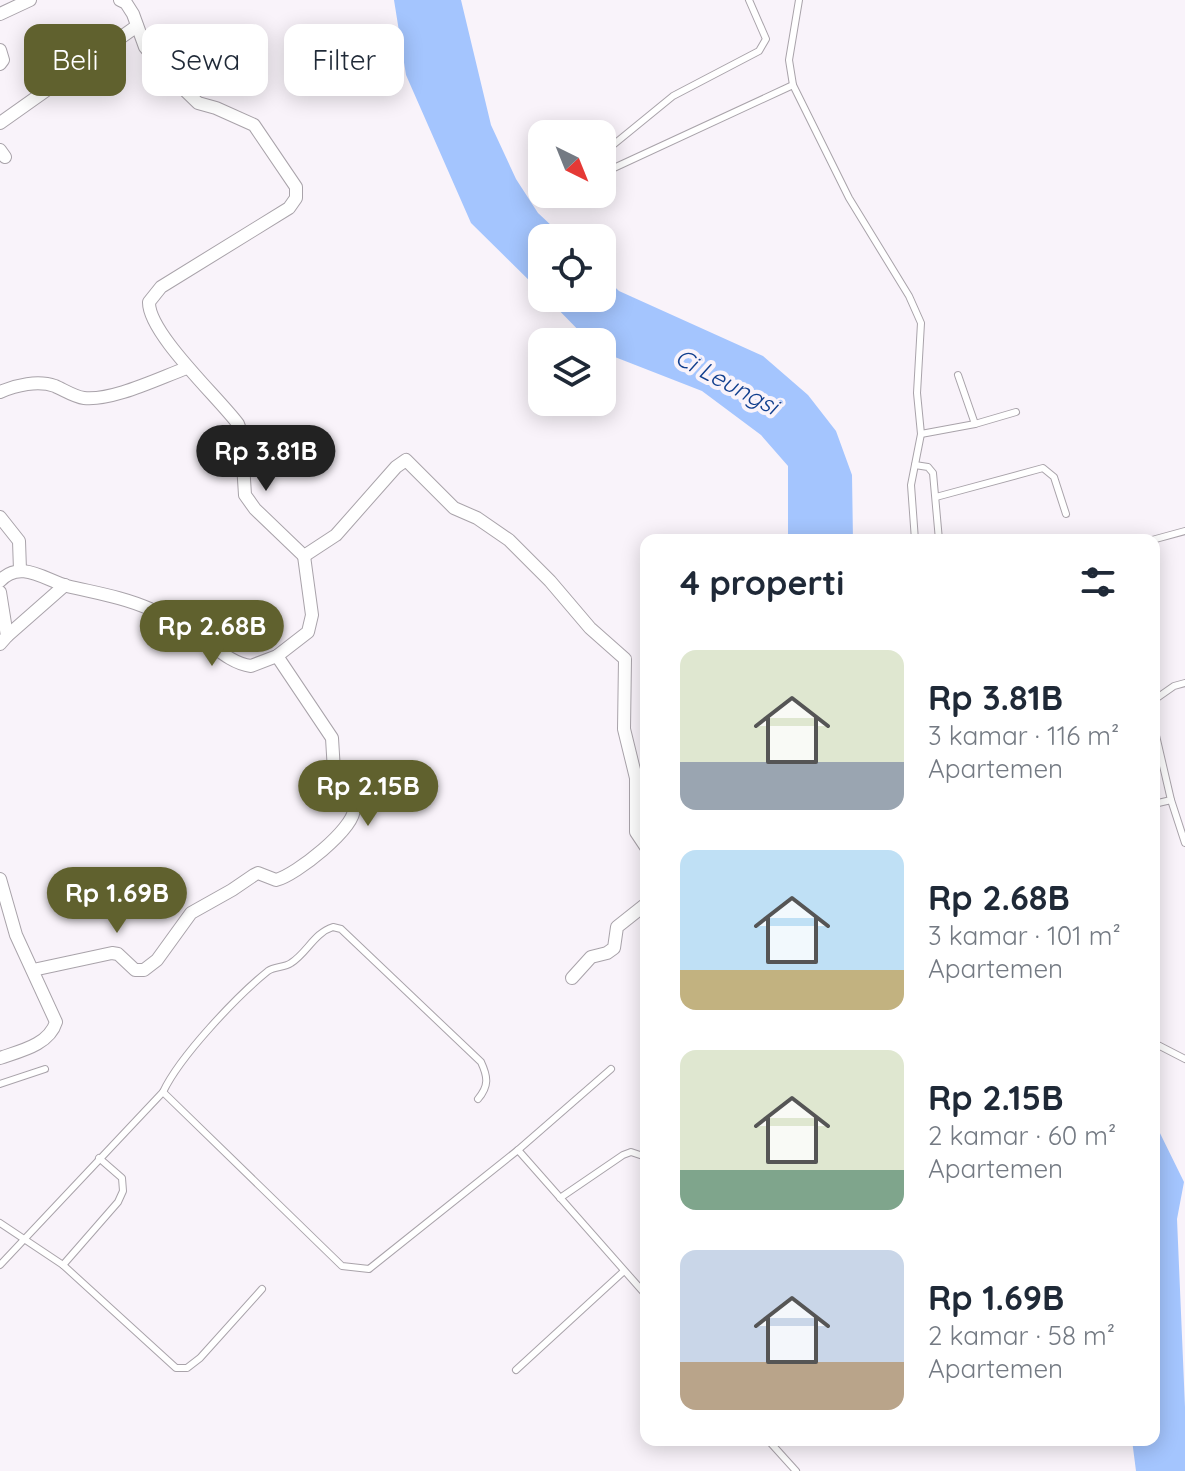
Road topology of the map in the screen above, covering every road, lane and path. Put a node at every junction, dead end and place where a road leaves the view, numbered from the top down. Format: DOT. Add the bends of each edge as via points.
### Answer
graph roads {
  1 [pos="30,0"];
  2 [pos="120,0"];
  3 [pos="749,0"];
  4 [pos="799,0"];
  5 [pos="0,14"];
  6 [pos="137,26"];
  7 [pos="0,50"];
  8 [pos="0,64"];
  9 [pos="793,85"];
  10 [pos="0,123"];
  11 [pos="616,143"];
  12 [pos="616,167"];
  13 [pos="187,368"];
  14 [pos="958,375"];
  15 [pos="0,392"];
  16 [pos="1016,412"];
  17 [pos="975,424"];
  18 [pos="921,434"];
  19 [pos="915,465"];
  20 [pos="936,497"];
  21 [pos="1066,514"];
  22 [pos="0,517"];
  23 [pos="1185,531"];
  24 [pos="914,534"];
  25 [pos="939,534"];
  26 [pos="1160,538"];
  27 [pos="304,556"];
  28 [pos="20,570"];
  29 [pos="0,581"];
  30 [pos="65,585"];
  31 [pos="0,592"];
  32 [pos="4,640"];
  33 [pos="277,656"];
  34 [pos="1185,683"];
  35 [pos="1160,696"];
  36 [pos="1160,753"];
  37 [pos="1171,800"];
  38 [pos="1160,803"];
  39 [pos="640,838"];
  40 [pos="1185,843"];
  41 [pos="0,879"];
  42 [pos="640,909"];
  43 [pos="33,970"];
  44 [pos="572,978"];
  45 [pos="1160,1046"];
  46 [pos="0,1058"];
  47 [pos="1185,1059"];
  48 [pos="45,1069"];
  49 [pos="611,1069"];
  50 [pos="0,1084"];
  51 [pos="163,1092"];
  52 [pos="478,1099"];
  53 [pos="518,1150"];
  54 [pos="640,1155"];
  55 [pos="99,1158"];
  56 [pos="560,1198"];
  57 [pos="0,1223"];
  58 [pos="25,1238"];
  59 [pos="0,1265"];
  60 [pos="63,1265"];
  61 [pos="624,1271"];
  62 [pos="640,1288"];
  63 [pos="262,1289"];
  64 [pos="516,1370"];
  65 [pos="773,1446"];
  66 [pos="796,1471"];
  1 -- 5 [label="street"];
  2 -- 6 [label="street"];
  3 -- 11 [label="lane" via="766,39 759,51 673,96"];
  4 -- 9 [label="lane" via="789,60"];
  6 -- 10 [label="street"];
  6 -- 13 [label="street" via="145,47 198,103 254,125 296,187 289,208 153,294 150,313"];
  7 -- 8 [label="street"];
  9 -- 12 [label="lane"];
  9 -- 18 [label="lane" via="849,198 917,310"];
  13 -- 15 [label="street" via="83,398 50,384"];
  13 -- 27 [label="street" via="238,424 245,495"];
  14 -- 17 [label="lane"];
  16 -- 17 [label="lane"];
  17 -- 18 [label="lane"];
  18 -- 19 [label="lane"];
  19 -- 20 [label="lane" via="933,473"];
  19 -- 24 [label="lane"];
  20 -- 21 [label="lane" via="1043,468 1054,477"];
  20 -- 25 [label="lane"];
  22 -- 28 [label="street" via="19,541"];
  23 -- 26 [label="lane"];
  27 -- 33 [label="street" via="311,624 301,640"];
  27 -- 39 [label="street" via="336,535 406,460 454,508 509,540 625,659 624,729 636,778"];
  28 -- 29 [label="street"];
  28 -- 30 [label="street"];
  30 -- 32 [label="street"];
  30 -- 33 [label="street" via="150,609 243,665 259,665"];
  31 -- 32 [label="street"];
  33 -- 43 [label="street" via="332,738 334,771 354,809 352,820 290,875 276,880 258,873 191,913 144,970 135,970 112,953"];
  34 -- 35 [label="lane"];
  36 -- 37 [label="lane"];
  37 -- 38 [label="lane"];
  37 -- 40 [label="lane"];
  41 -- 43 [label="street" via="16,935"];
  42 -- 44 [label="street" via="617,927 614,948 591,957"];
  43 -- 46 [label="street" via="54,1014 54,1029 42,1041"];
  45 -- 47 [label="lane"];
  48 -- 50 [label="lane"];
  49 -- 53 [label="lane"];
  51 -- 52 [label="lane" via="204,1036 261,978 292,963 333,927 481,1062 487,1081"];
  51 -- 53 [label="lane" via="342,1266 356,1269 369,1269"];
  51 -- 55 [label="lane"];
  53 -- 56 [label="lane"];
  54 -- 56 [label="lane" via="623,1155"];
  55 -- 58 [label="lane"];
  55 -- 60 [label="lane" via="122,1178 123,1191"];
  56 -- 61 [label="lane"];
  57 -- 58 [label="lane"];
  58 -- 59 [label="lane"];
  58 -- 60 [label="lane"];
  60 -- 63 [label="lane" via="176,1368 187,1368 200,1358"];
  61 -- 62 [label="lane"];
  61 -- 64 [label="lane"];
  65 -- 66 [label="lane"];
}
